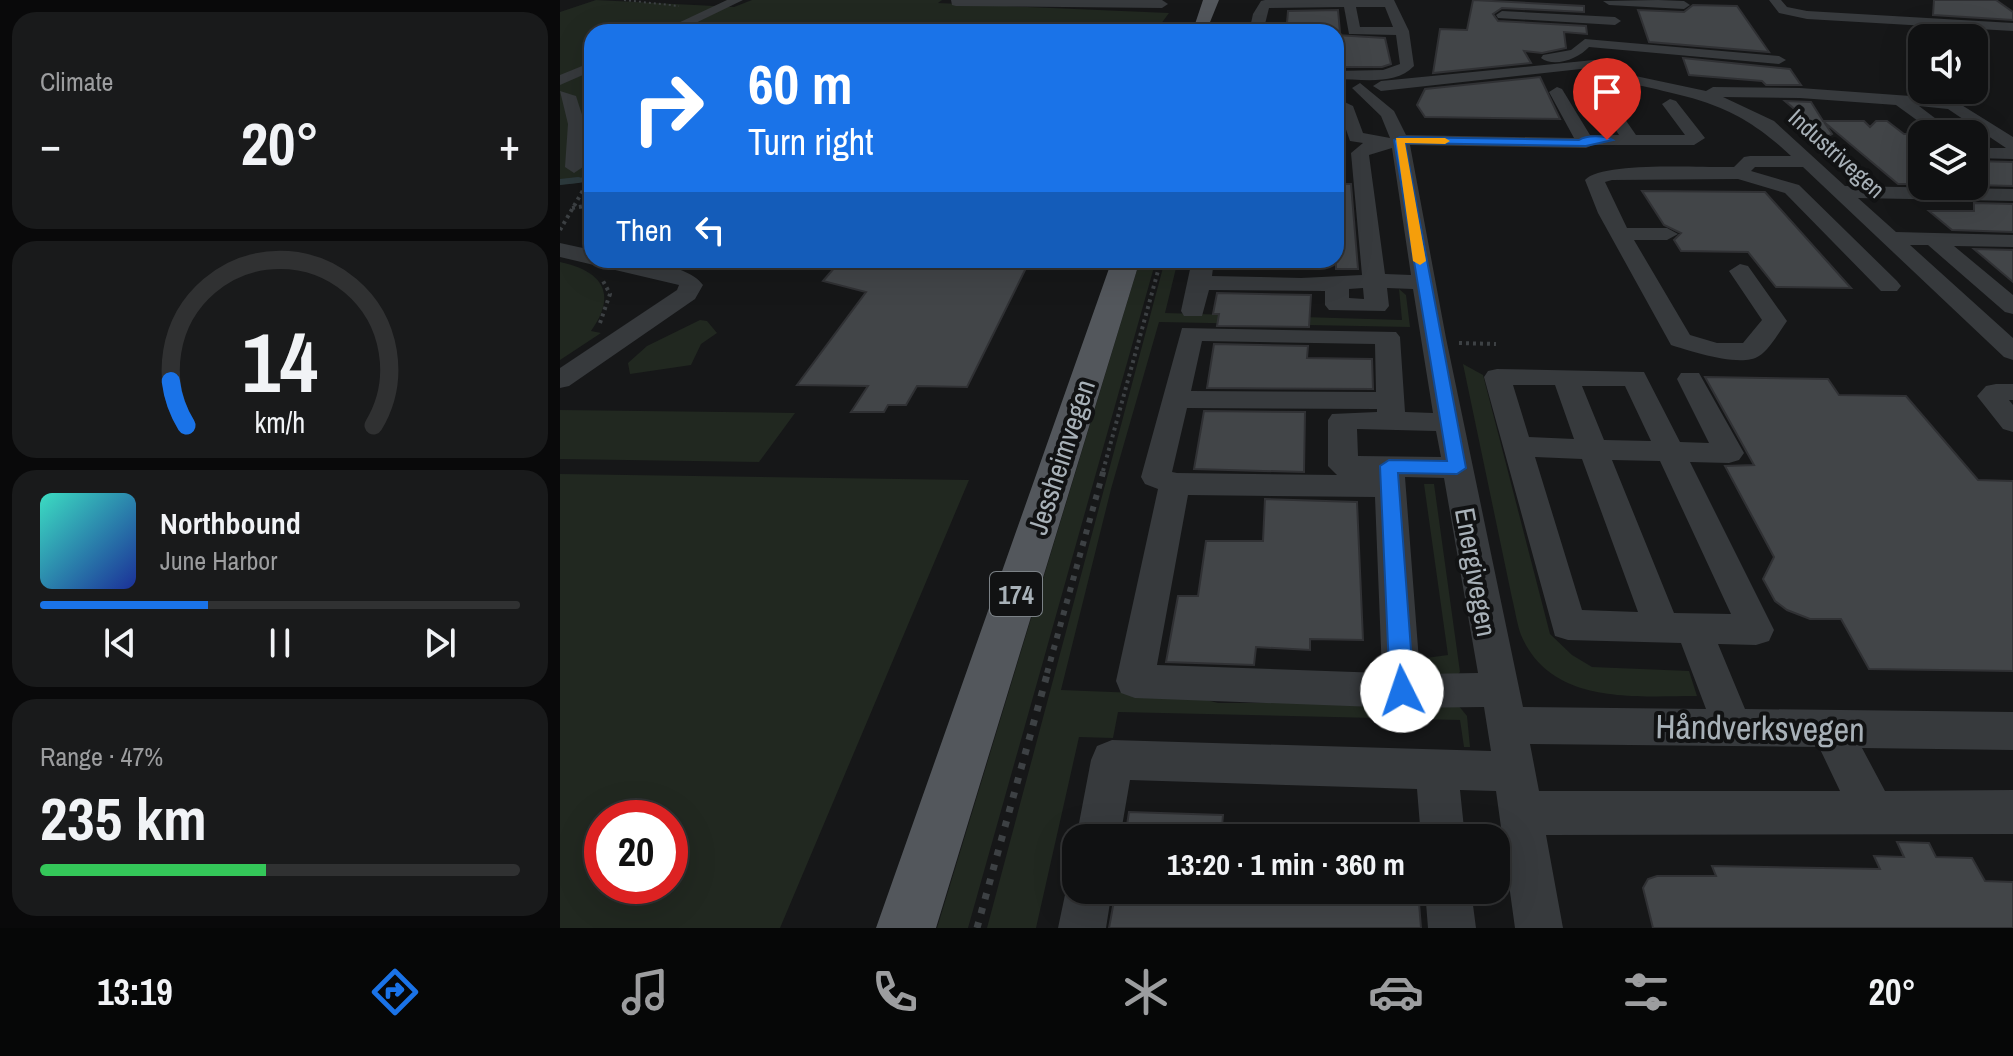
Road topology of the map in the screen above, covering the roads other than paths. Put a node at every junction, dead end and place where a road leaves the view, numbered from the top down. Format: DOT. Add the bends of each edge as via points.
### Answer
graph roads {
  1 [pos="737,0"];
  2 [pos="959,0"];
  3 [pos="1211,0"];
  4 [pos="1775,0"];
  5 [pos="1609,1"];
  6 [pos="1093,2"];
  7 [pos="1349,3"];
  8 [pos="1162,4"];
  9 [pos="1684,5"];
  10 [pos="1502,15"];
  11 [pos="684,24"];
  12 [pos="1203,24"];
  13 [pos="1257,24"];
  14 [pos="1620,25"];
  15 [pos="2013,27"];
  16 [pos="1402,31"];
  17 [pos="1620,46"];
  18 [pos="1779,60"];
  19 [pos="584,68"];
  20 [pos="1613,70"];
  21 [pos="1517,73"];
  22 [pos="560,80"];
  23 [pos="1344,88"];
  24 [pos="1344,89"];
  25 [pos="1344,90"];
  26 [pos="1557,92"];
  27 [pos="1750,92"];
  28 [pos="1703,94"];
  29 [pos="1674,95"];
  30 [pos="560,96"];
  31 [pos="1344,97"];
  32 [pos="1900,100"];
  33 [pos="1728,102"];
  34 [pos="1928,120"];
  35 [pos="1581,134"];
  36 [pos="1344,140"];
  37 [pos="1631,140"];
  38 [pos="1396,142"];
  39 [pos="1358,145"];
  40 [pos="2013,145"];
  41 [pos="1344,150"];
  42 [pos="1988,153"];
  43 [pos="2013,154"];
  44 [pos="1811,162"];
  45 [pos="574,167"];
  46 [pos="1739,173"];
  47 [pos="1842,192"];
  48 [pos="2013,195"];
  49 [pos="1608,213"];
  50 [pos="1654,214"];
  51 [pos="1620,234"];
  52 [pos="1667,234"];
  53 [pos="1891,238"];
  54 [pos="1933,239"];
  55 [pos="2013,241"];
  56 [pos="560,250"];
  57 [pos="584,259"];
  58 [pos="1836,261"];
  59 [pos="1865,261"];
  60 [pos="622,268"];
  61 [pos="1123,268"];
  62 [pos="1248,268"];
  63 [pos="1302,268"];
  64 [pos="1740,271"];
  65 [pos="1201,272"];
  66 [pos="1375,281"];
  67 [pos="1423,282"];
  68 [pos="1246,284"];
  69 [pos="1301,285"];
  70 [pos="1889,286"];
  71 [pos="2013,307"];
  72 [pos="1193,311"];
  73 [pos="1387,337"];
  74 [pos="1434,340"];
  75 [pos="2009,343"];
  76 [pos="1565,377"];
  77 [pos="1690,379"];
  78 [pos="560,380"];
  79 [pos="2013,392"];
  80 [pos="1175,399"];
  81 [pos="1390,411"];
  82 [pos="1449,422"];
  83 [pos="2013,423"];
  84 [pos="1519,447"];
  85 [pos="1593,450"];
  86 [pos="1671,452"];
  87 [pos="1457,468"];
  88 [pos="1389,476"];
  89 [pos="1175,484"];
  90 [pos="1678,629"];
  91 [pos="1402,691"];
  92 [pos="1503,708"];
  93 [pos="1733,728"];
  94 [pos="1831,729"];
  95 [pos="2013,731"];
  96 [pos="1437,768"];
  97 [pos="1517,792"];
  98 [pos="2013,812"];
  99 [pos="1873,813"];
  100 [pos="1101,824"];
  101 [pos="1442,824"];
  102 [pos="1086,904"];
  103 [pos="1449,904"];
  104 [pos="906,928"];
  105 [pos="1082,928"];
  106 [pos="1452,928"];
  107 [pos="1539,928"];
  1 -- 11 [label="street"];
  2 -- 6 [label="street"];
  3 -- 12 [label="main road"];
  4 -- 15 [label="street" via="1783,10 1807,15"];
  5 -- 9 [label="street" via="1642,9"];
  5 -- 14 [label="street"];
  6 -- 8 [label="street"];
  7 -- 13 [label="street" via="1265,4"];
  7 -- 16 [label="street" via="1390,3"];
  7 -- 16 [label="street" via="1354,31"];
  10 -- 14 [label="street"];
  14 -- 17 [label="street"];
  16 -- 23 [label="street" via="1407,66 1403,71"];
  17 -- 18 [label="street"];
  17 -- 20 [label="street"];
  17 -- 20 [label="street"];
  17 -- 21 [label="street" via="1585,43 1566,57 1510,56"];
  19 -- 22 [label="street"];
  20 -- 21 [label="street, Industrivegen"];
  20 -- 29 [label="street, Industrivegen"];
  20 -- 37 [label="street"];
  21 -- 24 [label="street, Industrivegen"];
  25 -- 38 [label="street, Energivegen" via="1388,114"];
  26 -- 35 [label="street"];
  27 -- 28 [label="street"];
  27 -- 32 [label="street"];
  27 -- 33 [label="street"];
  28 -- 29 [label="street, Industrivegen"];
  28 -- 33 [label="street, Industrivegen"];
  29 -- 37 [label="street" via="1696,138"];
  30 -- 45 [label="street" via="570,99 575,110"];
  31 -- 39 [label="street"];
  32 -- 34 [label="street"];
  32 -- 40 [label="street" via="1952,104"];
  33 -- 44 [label="street, Industrivegen" via="1768,125"];
  35 -- 37 [label="street"];
  35 -- 38 [label="street" via="1586,143"];
  36 -- 39 [label="street"];
  38 -- 39 [label="street"];
  38 -- 67 [label="street, Energivegen"];
  39 -- 41 [label="street"];
  39 -- 66 [label="street"];
  42 -- 43 [label="street"];
  44 -- 46 [label="street" via="1750,161"];
  44 -- 47 [label="street, Industrivegen"];
  46 -- 49 [label="street" via="1609,174 1594,180"];
  46 -- 59 [label="street" via="1792,189"];
  47 -- 48 [label="street"];
  47 -- 53 [label="street, Industrivegen"];
  49 -- 50 [label="street"];
  49 -- 51 [label="street"];
  51 -- 52 [label="street"];
  51 -- 64 [label="street" via="1680,340 1715,351 1750,351 1775,321"];
  53 -- 54 [label="street"];
  53 -- 75 [label="street, Industrivegen"];
  54 -- 55 [label="street"];
  54 -- 71 [label="street"];
  56 -- 57 [label="street"];
  58 -- 59 [label="street"];
  59 -- 70 [label="street"];
  60 -- 78 [label="street" via="686,279 691,285 687,294"];
  61 -- 104 [label="main road, Jessheimvegen / 174"];
  62 -- 68 [label="street"];
  63 -- 69 [label="street"];
  65 -- 68 [label="street"];
  65 -- 72 [label="street"];
  66 -- 67 [label="street"];
  66 -- 69 [label="street" via="1377,306 1337,305 1337,284"];
  67 -- 74 [label="street, Energivegen"];
  68 -- 69 [label="street"];
  73 -- 74 [label="street"];
  73 -- 80 [label="street" via="1191,333"];
  73 -- 81 [label="street"];
  74 -- 82 [label="street, Energivegen"];
  76 -- 84 [label="street" via="1497,377"];
  76 -- 85 [label="street"];
  76 -- 86 [label="street" via="1635,378"];
  77 -- 86 [label="street" via="1729,453"];
  79 -- 83 [label="street" via="1991,396"];
  80 -- 81 [label="street"];
  80 -- 89 [label="street" via="1156,477"];
  81 -- 82 [label="street"];
  81 -- 88 [label="street" via="1342,420 1343,466"];
  82 -- 87 [label="street, Energivegen"];
  84 -- 85 [label="street"];
  84 -- 90 [label="street" via="1568,625"];
  85 -- 86 [label="street"];
  85 -- 90 [label="street"];
  86 -- 90 [label="street" via="1756,630"];
  87 -- 88 [label="street"];
  87 -- 92 [label="street, Energivegen"];
  88 -- 89 [label="street"];
  88 -- 91 [label="street"];
  89 -- 91 [label="street, Håndverksvegen" via="1135,681"];
  90 -- 93 [label="street"];
  91 -- 92 [label="street, Håndverksvegen"];
  92 -- 93 [label="street, Håndverksvegen"];
  92 -- 97 [label="street, Energivegen"];
  93 -- 94 [label="street, Håndverksvegen"];
  94 -- 95 [label="street, Håndverksvegen"];
  94 -- 99 [label="street"];
  96 -- 97 [label="street"];
  96 -- 100 [label="street" via="1112,760"];
  96 -- 101 [label="street"];
  97 -- 99 [label="street"];
  97 -- 107 [label="street, Energivegen"];
  98 -- 99 [label="street"];
  102 -- 105 [label="street"];
  103 -- 106 [label="street"];
}
